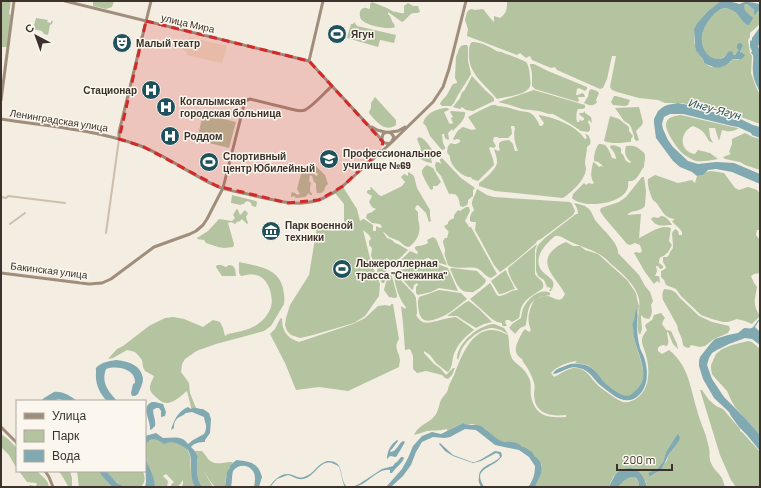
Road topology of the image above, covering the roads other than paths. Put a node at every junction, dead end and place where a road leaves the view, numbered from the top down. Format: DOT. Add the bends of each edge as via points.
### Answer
graph roads {
  1 [pos="14,1"];
  2 [pos="65,1"];
  3 [pos="150,1"];
  4 [pos="323,1"];
  5 [pos="466,1"];
  6 [pos="146,21"];
  7 [pos="308,61"];
  8 [pos="332,86"];
  9 [pos="1,100"];
  10 [pos="1,119"];
  11 [pos="413,121"];
  12 [pos="367,123"];
  13 [pos="388,132"];
  14 [pos="119,139"];
  15 [pos="382,140"];
  16 [pos="392,142"];
  17 [pos="370,161"];
  18 [pos="223,188"];
  19 [pos="1,197"];
  20 [pos="66,203"];
  21 [pos="25,213"];
  22 [pos="10,224"];
  23 [pos="106,233"];
  24 [pos="1,273"];
  25 [pos="1,427"];
  26 [pos="16,442"];
  27 [pos="46,472"];
  28 [pos="53,487"];
  1 -- 9 [label="street"];
  2 -- 6 [label="street, улица Мира"];
  3 -- 6 [label="street"];
  4 -- 7 [label="street"];
  5 -- 11 [label="street" via="443,87 433,102"];
  6 -- 7 [label="street, улица Мира"];
  6 -- 14 [label="street"];
  7 -- 8 [label="street"];
  8 -- 12 [label="street"];
  8 -- 18 [label="street, Бакинская улица" via="302,110 247,100 244,103"];
  10 -- 14 [label="street, Ленинградская улица" via="90,132"];
  11 -- 13 [label="street" via="400,130"];
  11 -- 16 [label="street"];
  12 -- 13 [label="street" via="377,130"];
  12 -- 15 [label="street"];
  13 -- 15 [label="street" via="383,134"];
  13 -- 16 [label="street" via="394,136"];
  14 -- 18 [label="street, Ленинградская улица" via="144,147"];
  14 -- 23 [label="street"];
  15 -- 16 [label="street" via="386,144"];
  15 -- 17 [label="street" via="382,148"];
  16 -- 17 [label="street"];
  17 -- 18 [label="street, Ленинградская улица" via="335,192 325,198 305,203 283,202"];
  18 -- 24 [label="street, Бакинская улица" via="203,225 187,235 154,247 107,281 87,284"];
  19 -- 20 [label="street"];
  21 -- 22 [label="street"];
  25 -- 26 [label="street"];
  27 -- 28 [label="street"];
}
